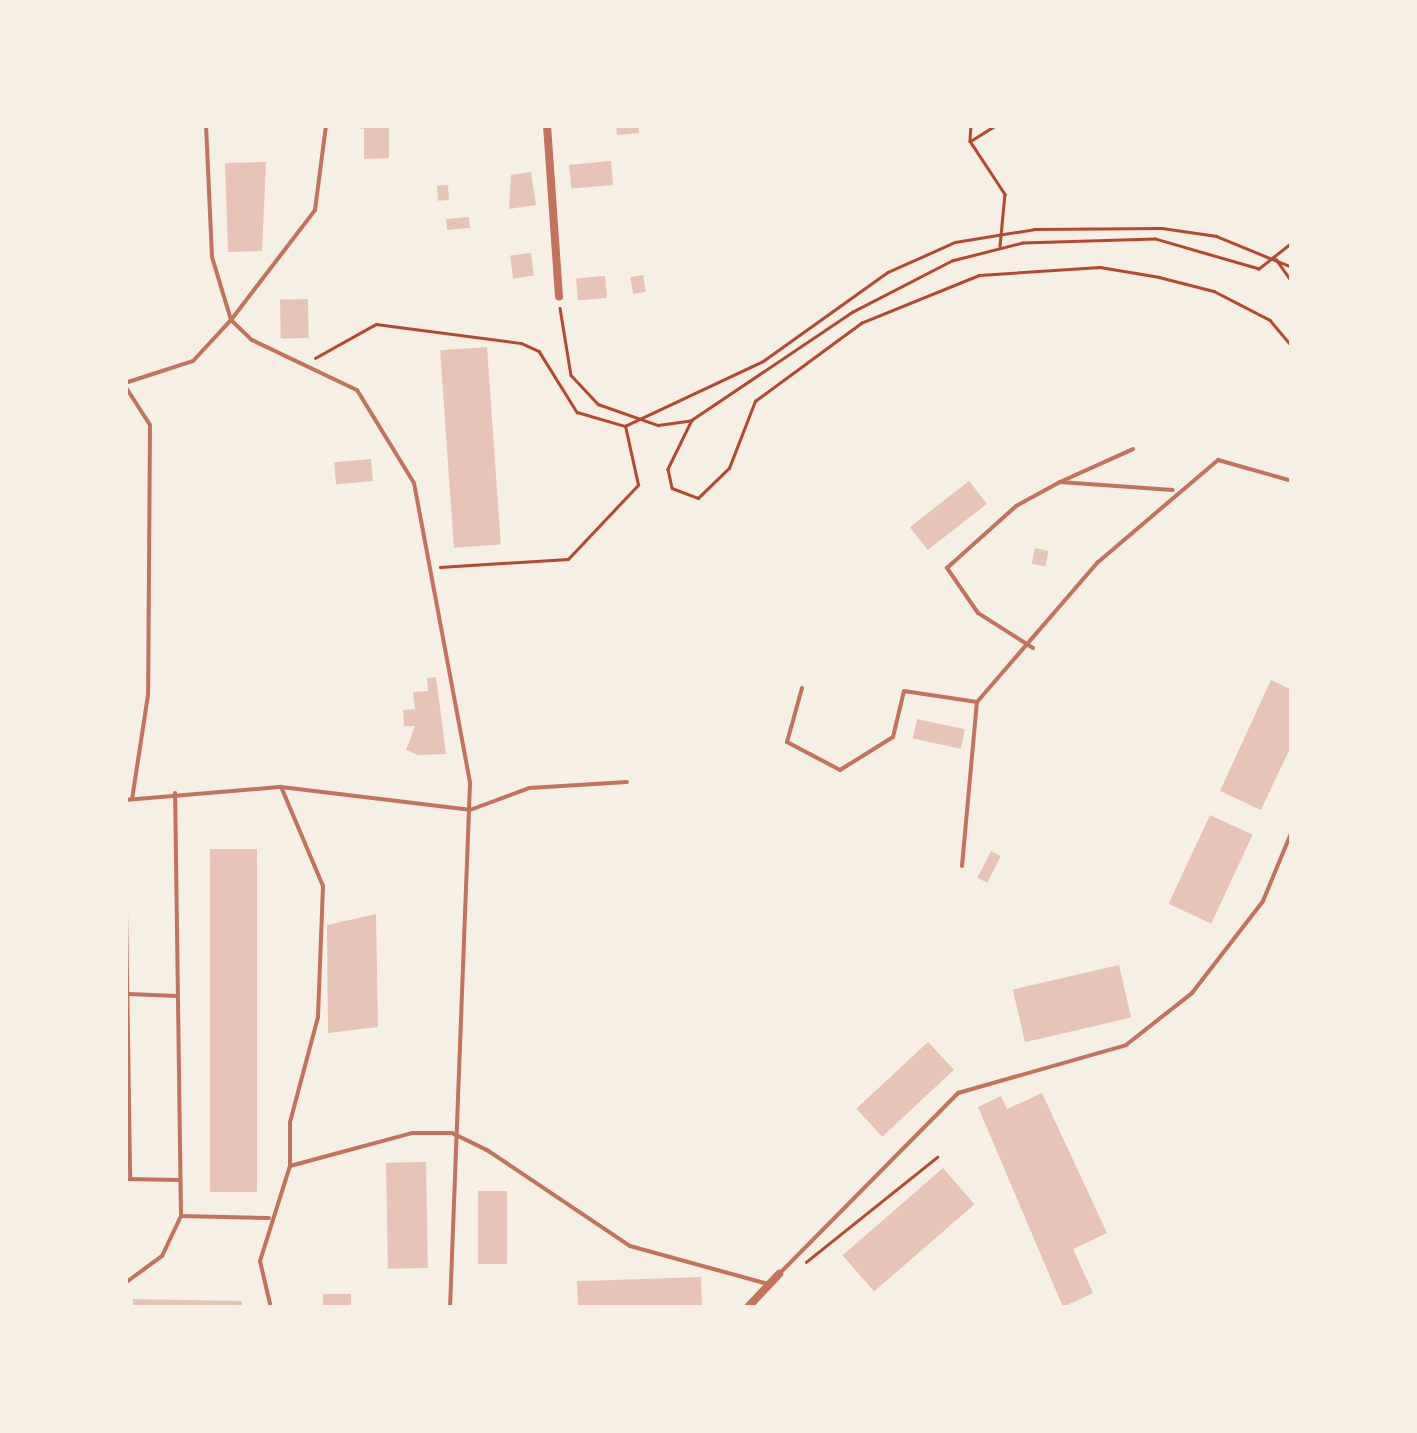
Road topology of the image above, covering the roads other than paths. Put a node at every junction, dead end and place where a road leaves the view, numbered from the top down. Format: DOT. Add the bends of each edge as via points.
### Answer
graph roads {
  1 [pos="206,125"];
  2 [pos="326,125"];
  3 [pos="547,125"];
  4 [pos="559,297"];
  5 [pos="231,320"];
  6 [pos="125,384"];
  7 [pos="1133,449"];
  8 [pos="1292,481"];
  9 [pos="1060,482"];
  10 [pos="1173,490"];
  11 [pos="1033,648"];
  12 [pos="802,688"];
  13 [pos="978,702"];
  14 [pos="626,782"];
  15 [pos="281,787"];
  16 [pos="175,794"];
  17 [pos="128,800"];
  18 [pos="470,810"];
  19 [pos="1292,831"];
  20 [pos="125,850"];
  21 [pos="962,866"];
  22 [pos="128,994"];
  23 [pos="178,996"];
  24 [pos="452,1133"];
  25 [pos="290,1166"];
  26 [pos="127,1179"];
  27 [pos="180,1180"];
  28 [pos="181,1216"];
  29 [pos="269,1218"];
  30 [pos="779,1274"];
  31 [pos="125,1283"];
  32 [pos="768,1284"];
  33 [pos="271,1308"];
  34 [pos="450,1308"];
  35 [pos="746,1308"];
  1 -- 5 [label="lane" via="212,258"];
  2 -- 5 [label="lane" via="315,210"];
  3 -- 4 [label="street"];
  5 -- 6 [label="lane" via="192,361"];
  5 -- 18 [label="lane" via="252,340 357,390 414,484 465,720"];
  6 -- 17 [label="lane" via="150,425 148,696"];
  7 -- 9 [label="lane"];
  8 -- 10 [label="lane" via="1218,460"];
  9 -- 10 [label="lane"];
  9 -- 11 [label="lane" via="1016,506 946,568 978,613"];
  10 -- 11 [label="lane" via="1098,563"];
  11 -- 13 [label="lane"];
  12 -- 13 [label="lane" via="787,742 840,770 893,737 904,690"];
  13 -- 21 [label="lane"];
  14 -- 18 [label="lane" via="529,788"];
  15 -- 16 [label="lane"];
  15 -- 18 [label="lane"];
  15 -- 25 [label="lane" via="323,886 318,1018 290,1122"];
  16 -- 17 [label="lane"];
  16 -- 23 [label="lane"];
  18 -- 24 [label="lane"];
  19 -- 30 [label="lane" via="1263,901 1192,993 1126,1046 958,1093"];
  20 -- 22 [label="lane"];
  22 -- 23 [label="lane"];
  22 -- 26 [label="lane"];
  23 -- 27 [label="lane"];
  24 -- 25 [label="lane" via="374,1137"];
  24 -- 32 [label="lane" via="630,1246"];
  24 -- 34 [label="lane"];
  25 -- 29 [label="lane"];
  26 -- 27 [label="lane"];
  27 -- 28 [label="lane"];
  28 -- 29 [label="lane"];
  28 -- 31 [label="lane" via="162,1256"];
  29 -- 33 [label="lane" via="260,1261"];
  30 -- 32 [label="street"];
  32 -- 35 [label="street"];
}
